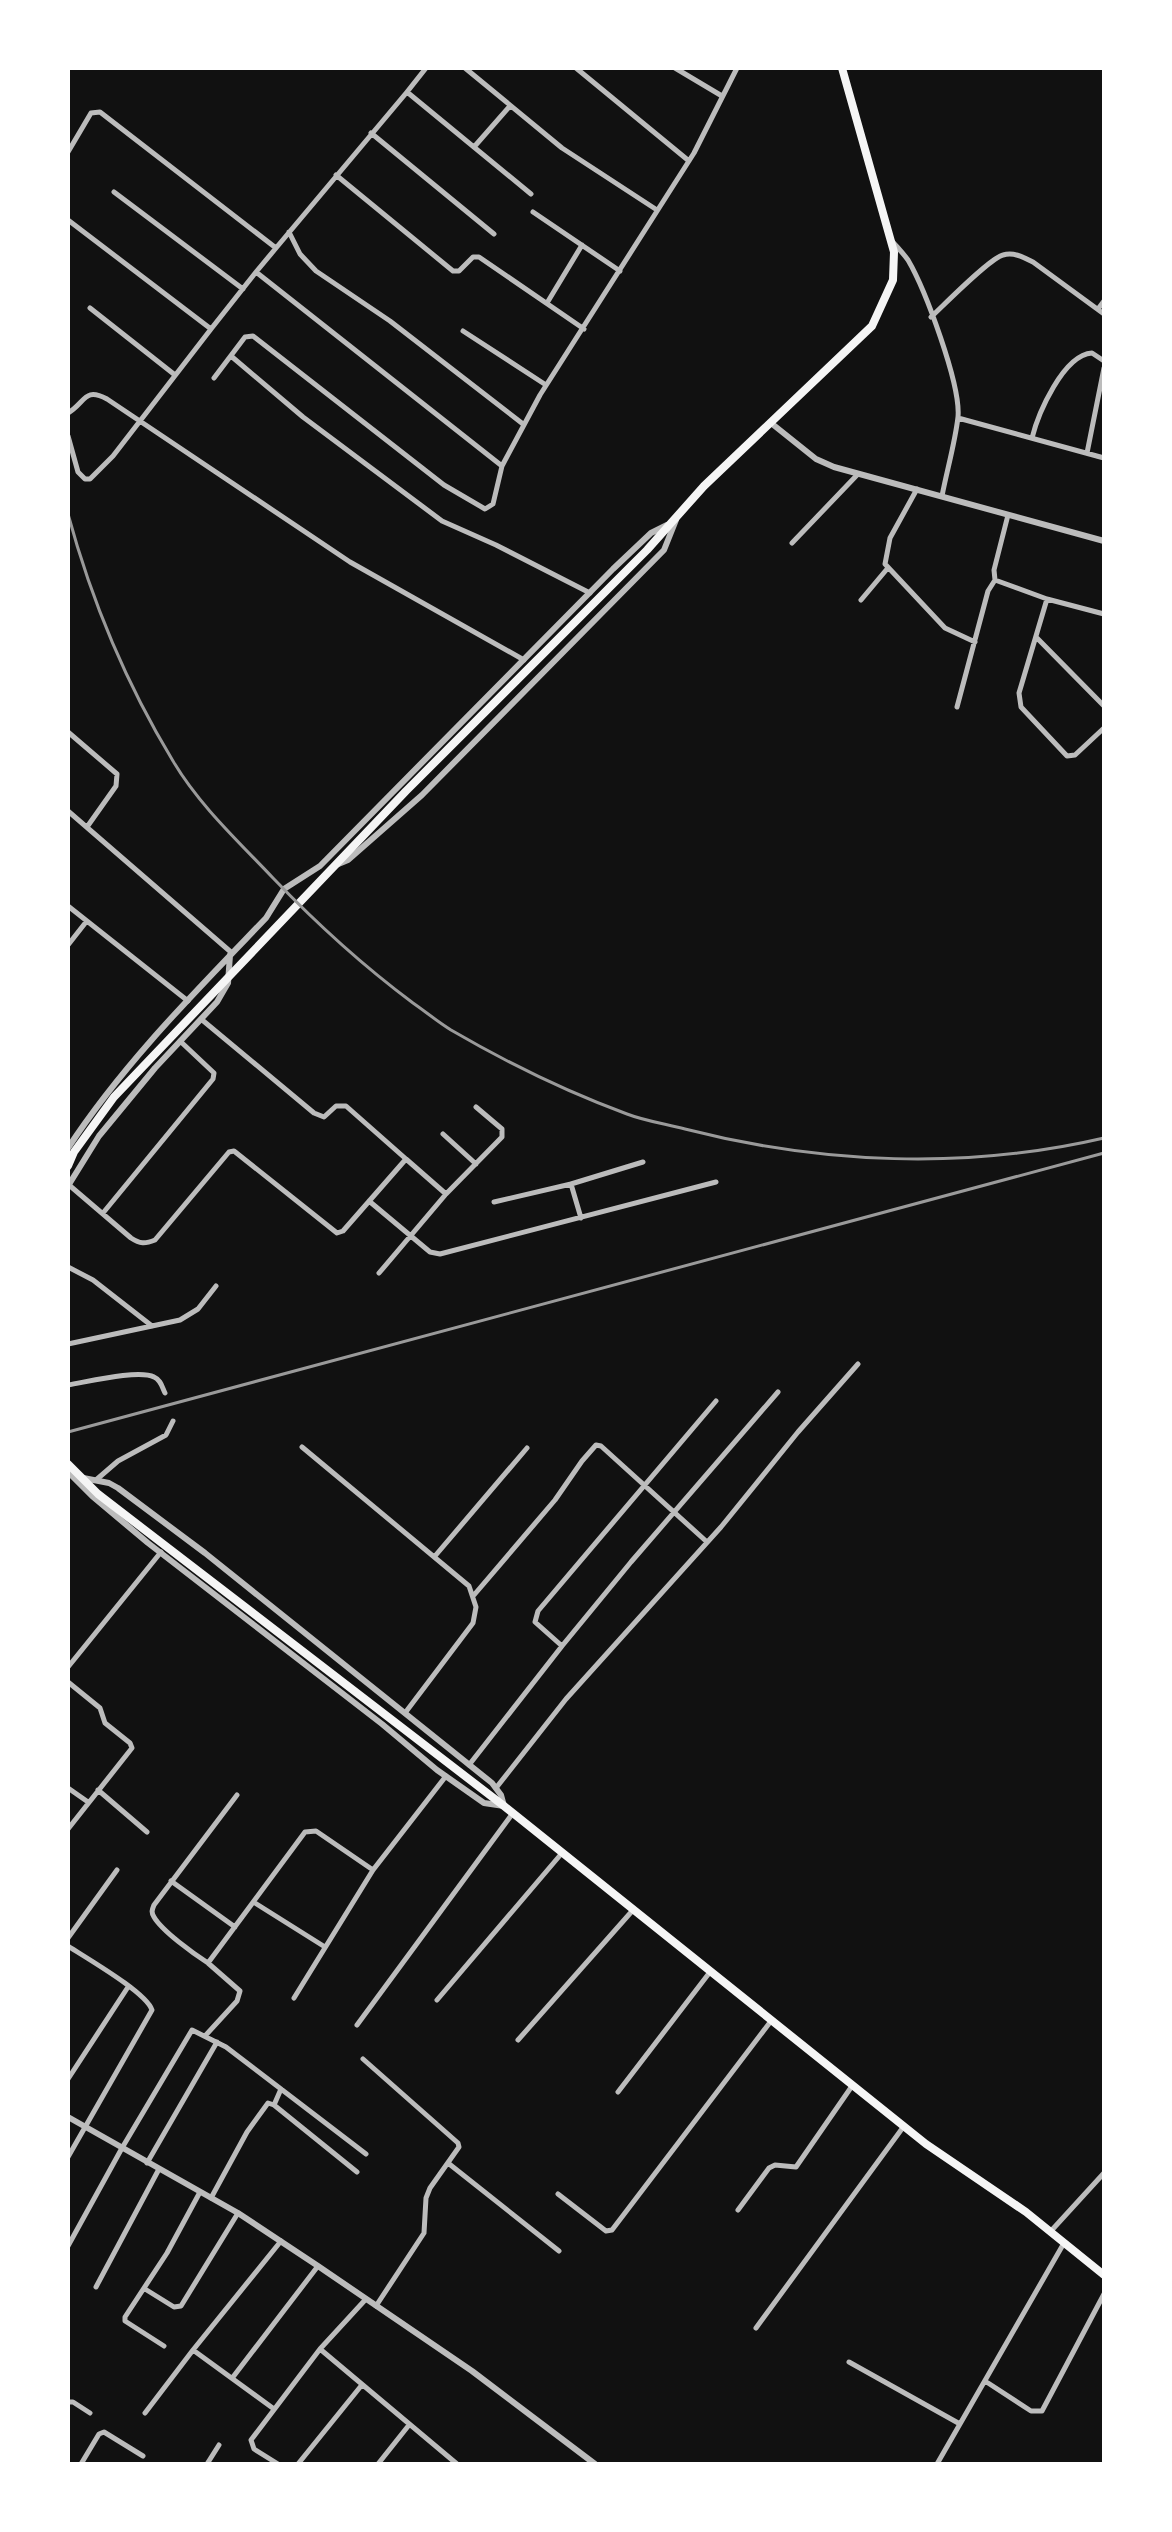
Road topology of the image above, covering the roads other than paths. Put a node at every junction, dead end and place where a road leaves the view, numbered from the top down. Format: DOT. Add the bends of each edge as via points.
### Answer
graph roads {
  1 [pos="426,68"];
  2 [pos="465,68"];
  3 [pos="576,68"];
  4 [pos="675,68"];
  5 [pos="737,68"];
  6 [pos="842,68"];
  7 [pos="407,92"];
  8 [pos="722,96"];
  9 [pos="510,106"];
  10 [pos="371,133"];
  11 [pos="474,147"];
  12 [pos="68,152"];
  13 [pos="689,161"];
  14 [pos="336,175"];
  15 [pos="114,192"];
  16 [pos="531,194"];
  17 [pos="657,210"];
  18 [pos="533,212"];
  19 [pos="68,220"];
  20 [pos="289,232"];
  21 [pos="494,234"];
  22 [pos="891,241"];
  23 [pos="582,245"];
  24 [pos="276,248"];
  25 [pos="620,271"];
  26 [pos="256,272"];
  27 [pos="243,289"];
  28 [pos="1104,301"];
  29 [pos="547,303"];
  30 [pos="90,308"];
  31 [pos="1098,309"];
  32 [pos="1104,314"];
  33 [pos="931,317"];
  34 [pos="211,329"];
  35 [pos="584,329"];
  36 [pos="463,331"];
  37 [pos="231,356"];
  38 [pos="1104,361"];
  39 [pos="1104,368"];
  40 [pos="175,375"];
  41 [pos="214,378"];
  42 [pos="546,385"];
  43 [pos="68,413"];
  44 [pos="958,418"];
  45 [pos="138,422"];
  46 [pos="771,423"];
  47 [pos="523,424"];
  48 [pos="68,436"];
  49 [pos="1032,438"];
  50 [pos="1087,453"];
  51 [pos="1104,458"];
  52 [pos="502,466"];
  53 [pos="858,474"];
  54 [pos="917,489"];
  55 [pos="942,496"];
  56 [pos="1008,515"];
  57 [pos="676,520"];
  58 [pos="1104,541"];
  59 [pos="792,543"];
  60 [pos="887,569"];
  61 [pos="995,580"];
  62 [pos="590,593"];
  63 [pos="1047,599"];
  64 [pos="861,600"];
  65 [pos="1104,614"];
  66 [pos="1036,637"];
  67 [pos="975,642"];
  68 [pos="524,660"];
  69 [pos="1104,706"];
  70 [pos="957,707"];
  71 [pos="1104,728"];
  72 [pos="68,732"];
  73 [pos="68,811"];
  74 [pos="87,827"];
  75 [pos="320,866"];
  76 [pos="68,906"];
  77 [pos="86,922"];
  78 [pos="68,945"];
  79 [pos="231,954"];
  80 [pos="188,1001"];
  81 [pos="201,1019"];
  82 [pos="180,1041"];
  83 [pos="476,1107"];
  84 [pos="443,1134"];
  85 [pos="68,1148"];
  86 [pos="406,1159"];
  87 [pos="643,1162"];
  88 [pos="476,1164"];
  89 [pos="68,1166"];
  90 [pos="69,1182"];
  91 [pos="716,1182"];
  92 [pos="571,1184"];
  93 [pos="446,1194"];
  94 [pos="369,1201"];
  95 [pos="494,1202"];
  96 [pos="103,1213"];
  97 [pos="581,1218"];
  98 [pos="411,1236"];
  99 [pos="68,1267"];
  100 [pos="379,1273"];
  101 [pos="216,1286"];
  102 [pos="153,1327"];
  103 [pos="68,1344"];
  104 [pos="858,1364"];
  105 [pos="68,1385"];
  106 [pos="778,1392"];
  107 [pos="165,1393"];
  108 [pos="716,1401"];
  109 [pos="173,1421"];
  110 [pos="302,1447"];
  111 [pos="527,1448"];
  112 [pos="68,1464"];
  113 [pos="71,1474"];
  114 [pos="96,1480"];
  115 [pos="644,1483"];
  116 [pos="675,1512"];
  117 [pos="707,1542"];
  118 [pos="161,1552"];
  119 [pos="435,1556"];
  120 [pos="474,1595"];
  121 [pos="562,1646"];
  122 [pos="68,1667"];
  123 [pos="68,1682"];
  124 [pos="405,1713"];
  125 [pos="468,1765"];
  126 [pos="446,1776"];
  127 [pos="68,1788"];
  128 [pos="496,1788"];
  129 [pos="98,1790"];
  130 [pos="237,1795"];
  131 [pos="88,1802"];
  132 [pos="504,1806"];
  133 [pos="513,1813"];
  134 [pos="68,1829"];
  135 [pos="147,1832"];
  136 [pos="562,1853"];
  137 [pos="117,1870"];
  138 [pos="373,1870"];
  139 [pos="171,1881"];
  140 [pos="255,1903"];
  141 [pos="633,1910"];
  142 [pos="235,1927"];
  143 [pos="68,1938"];
  144 [pos="68,1946"];
  145 [pos="325,1947"];
  146 [pos="208,1963"];
  147 [pos="710,1972"];
  148 [pos="128,1987"];
  149 [pos="294,1998"];
  150 [pos="437,2000"];
  151 [pos="771,2021"];
  152 [pos="357,2025"];
  153 [pos="205,2036"];
  154 [pos="518,2040"];
  155 [pos="217,2042"];
  156 [pos="363,2059"];
  157 [pos="68,2079"];
  158 [pos="852,2086"];
  159 [pos="281,2089"];
  160 [pos="618,2092"];
  161 [pos="274,2105"];
  162 [pos="68,2117"];
  163 [pos="904,2126"];
  164 [pos="85,2127"];
  165 [pos="122,2148"];
  166 [pos="366,2154"];
  167 [pos="68,2157"];
  168 [pos="147,2163"];
  169 [pos="448,2163"];
  170 [pos="159,2169"];
  171 [pos="357,2172"];
  172 [pos="1104,2173"];
  173 [pos="200,2192"];
  174 [pos="558,2194"];
  175 [pos="211,2198"];
  176 [pos="738,2210"];
  177 [pos="238,2213"];
  178 [pos="1050,2232"];
  179 [pos="281,2241"];
  180 [pos="1064,2243"];
  181 [pos="68,2246"];
  182 [pos="559,2251"];
  183 [pos="318,2266"];
  184 [pos="1104,2275"];
  185 [pos="96,2287"];
  186 [pos="145,2289"];
  187 [pos="1104,2294"];
  188 [pos="366,2299"];
  189 [pos="376,2306"];
  190 [pos="756,2328"];
  191 [pos="164,2346"];
  192 [pos="320,2349"];
  193 [pos="193,2350"];
  194 [pos="849,2362"];
  195 [pos="233,2377"];
  196 [pos="985,2381"];
  197 [pos="361,2386"];
  198 [pos="68,2402"];
  199 [pos="274,2409"];
  200 [pos="90,2413"];
  201 [pos="145,2413"];
  202 [pos="960,2424"];
  203 [pos="409,2425"];
  204 [pos="219,2445"];
  205 [pos="143,2456"];
  206 [pos="591,2463"];
  207 [pos="81,2464"];
  208 [pos="207,2464"];
  209 [pos="278,2464"];
  210 [pos="298,2464"];
  211 [pos="378,2464"];
  212 [pos="457,2464"];
  213 [pos="937,2464"];
  1 -- 7 [label="street"];
  2 -- 9 [label="street"];
  3 -- 13 [label="street"];
  4 -- 8 [label="street"];
  5 -- 8 [label="street"];
  6 -- 22 [label="main road"];
  7 -- 10 [label="street"];
  7 -- 11 [label="street"];
  8 -- 13 [label="street"];
  9 -- 11 [label="street"];
  9 -- 17 [label="street" via="562,148"];
  10 -- 14 [label="street"];
  10 -- 21 [label="street"];
  11 -- 16 [label="street"];
  12 -- 24 [label="street" via="91,113 100,112"];
  13 -- 17 [label="street"];
  14 -- 20 [label="street"];
  14 -- 29 [label="street" via="453,271 479,257"];
  15 -- 27 [label="street"];
  17 -- 25 [label="street"];
  18 -- 23 [label="street"];
  19 -- 34 [label="street"];
  20 -- 24 [label="street"];
  20 -- 47 [label="street" via="309,266"];
  22 -- 33 [label="street" via="908,261"];
  22 -- 46 [label="main road" via="893,280 872,326"];
  23 -- 25 [label="street"];
  23 -- 29 [label="street"];
  24 -- 26 [label="street"];
  25 -- 35 [label="street"];
  26 -- 27 [label="street"];
  26 -- 52 [label="street"];
  27 -- 34 [label="street"];
  28 -- 31 [label="street"];
  29 -- 35 [label="street"];
  30 -- 40 [label="street"];
  31 -- 32 [label="street"];
  31 -- 33 [label="street" via="1033,262 1005,254"];
  33 -- 44 [label="street" via="955,388"];
  34 -- 40 [label="street"];
  35 -- 42 [label="street"];
  36 -- 42 [label="street"];
  37 -- 41 [label="street"];
  37 -- 52 [label="street" via="245,337 253,336 444,485 485,509 493,504"];
  37 -- 62 [label="street" via="442,521"];
  38 -- 49 [label="street" via="1092,353 1079,358 1047,395"];
  39 -- 50 [label="street"];
  40 -- 45 [label="street"];
  42 -- 47 [label="street"];
  43 -- 45 [label="street" via="95,393"];
  44 -- 49 [label="street"];
  44 -- 55 [label="street"];
  45 -- 48 [label="street" via="90,479 78,472"];
  45 -- 68 [label="street" via="350,562"];
  46 -- 53 [label="street" via="816,459"];
  46 -- 57 [label="main road" via="713,476"];
  47 -- 52 [label="street"];
  49 -- 50 [label="street"];
  50 -- 51 [label="street"];
  53 -- 54 [label="street"];
  53 -- 59 [label="street"];
  54 -- 55 [label="street"];
  54 -- 60 [label="street" via="890,538"];
  55 -- 56 [label="street"];
  56 -- 58 [label="street"];
  56 -- 61 [label="street"];
  57 -- 62 [label="street" via="651,533"];
  57 -- 75 [label="street" via="664,550 422,795 348,860"];
  57 -- 89 [label="main road" via="406,791 114,1097"];
  60 -- 64 [label="street"];
  60 -- 67 [label="street" via="945,628"];
  61 -- 63 [label="street"];
  61 -- 67 [label="street"];
  62 -- 68 [label="street"];
  63 -- 65 [label="street"];
  63 -- 66 [label="street"];
  66 -- 69 [label="street"];
  66 -- 71 [label="street" via="1019,693 1021,707 1070,757"];
  67 -- 70 [label="street"];
  68 -- 75 [label="street"];
  72 -- 74 [label="street" via="117,774 116,786"];
  73 -- 74 [label="street"];
  74 -- 79 [label="street"];
  75 -- 79 [label="street" via="284,889 266,918"];
  76 -- 77 [label="street"];
  77 -- 78 [label="street"];
  77 -- 80 [label="street"];
  79 -- 80 [label="street"];
  79 -- 81 [label="street" via="228,983"];
  80 -- 85 [label="street" via="116,1082"];
  81 -- 82 [label="street"];
  81 -- 86 [label="street" via="314,1113 324,1117 336,1106 346,1106"];
  82 -- 90 [label="street" via="99,1136"];
  82 -- 96 [label="street" via="208,1065 213,1079"];
  83 -- 88 [label="street" via="503,1133"];
  84 -- 88 [label="street"];
  86 -- 93 [label="street"];
  86 -- 94 [label="street"];
  87 -- 92 [label="street"];
  88 -- 93 [label="street"];
  90 -- 96 [label="street"];
  91 -- 97 [label="street"];
  92 -- 95 [label="street"];
  92 -- 97 [label="street"];
  93 -- 98 [label="street"];
  94 -- 96 [label="street" via="343,1231 332,1232 234,1151 155,1240 139,1243"];
  94 -- 98 [label="street"];
  97 -- 98 [label="street" via="440,1254"];
  98 -- 100 [label="street"];
  99 -- 102 [label="street"];
  101 -- 102 [label="street" via="189,1316"];
  102 -- 103 [label="street"];
  104 -- 117 [label="street"];
  105 -- 107 [label="street" via="152,1375"];
  106 -- 116 [label="street"];
  108 -- 115 [label="street"];
  109 -- 114 [label="street" via="166,1435 118,1461"];
  110 -- 119 [label="street"];
  111 -- 119 [label="street"];
  112 -- 132 [label="main road" via="98,1494"];
  113 -- 114 [label="street"];
  113 -- 118 [label="street"];
  114 -- 124 [label="street" via="118,1488 205,1553"];
  115 -- 116 [label="street"];
  115 -- 120 [label="street" via="596,1445"];
  115 -- 121 [label="street" via="538,1611 535,1622"];
  116 -- 117 [label="street"];
  116 -- 121 [label="street"];
  117 -- 128 [label="street" via="566,1699"];
  118 -- 122 [label="street"];
  118 -- 126 [label="street"];
  119 -- 120 [label="street"];
  120 -- 124 [label="street" via="473,1623"];
  121 -- 125 [label="street"];
  123 -- 129 [label="street" via="100,1708 105,1723 132,1746"];
  124 -- 125 [label="street"];
  125 -- 128 [label="street"];
  126 -- 132 [label="street" via="484,1803"];
  126 -- 138 [label="street"];
  127 -- 131 [label="street"];
  128 -- 132 [label="street"];
  129 -- 131 [label="street"];
  129 -- 135 [label="street"];
  130 -- 139 [label="street"];
  131 -- 134 [label="street"];
  132 -- 133 [label="main road"];
  133 -- 136 [label="main road"];
  133 -- 152 [label="street"];
  136 -- 141 [label="main road"];
  136 -- 150 [label="street"];
  137 -- 143 [label="street"];
  138 -- 140 [label="street" via="311,1830"];
  138 -- 145 [label="street"];
  139 -- 142 [label="street"];
  139 -- 146 [label="street" via="154,1905 154,1917"];
  140 -- 142 [label="street"];
  140 -- 145 [label="street"];
  141 -- 147 [label="main road"];
  141 -- 154 [label="street"];
  142 -- 146 [label="street"];
  144 -- 148 [label="street"];
  145 -- 149 [label="street"];
  146 -- 153 [label="street" via="240,1991"];
  147 -- 151 [label="main road"];
  147 -- 160 [label="street"];
  148 -- 157 [label="street"];
  148 -- 164 [label="street" via="152,2010"];
  151 -- 158 [label="main road"];
  151 -- 174 [label="street" via="612,2230 606,2231"];
  153 -- 155 [label="street"];
  153 -- 165 [label="street" via="192,2030"];
  155 -- 159 [label="street"];
  155 -- 168 [label="street"];
  156 -- 169 [label="street" via="458,2143"];
  158 -- 163 [label="main road"];
  158 -- 176 [label="street" via="796,2167 769,2168"];
  159 -- 161 [label="street"];
  159 -- 166 [label="street"];
  161 -- 171 [label="street"];
  161 -- 175 [label="street" via="267,2104 247,2132"];
  162 -- 164 [label="street"];
  163 -- 178 [label="main road"];
  163 -- 190 [label="street"];
  164 -- 165 [label="street"];
  164 -- 167 [label="street"];
  165 -- 168 [label="street"];
  165 -- 181 [label="street"];
  168 -- 170 [label="street"];
  169 -- 182 [label="street"];
  169 -- 189 [label="street" via="426,2198 424,2233"];
  170 -- 173 [label="street"];
  170 -- 185 [label="street"];
  172 -- 178 [label="street"];
  173 -- 175 [label="street"];
  173 -- 186 [label="street"];
  175 -- 177 [label="street"];
  177 -- 179 [label="street"];
  177 -- 186 [label="street" via="181,2306"];
  178 -- 180 [label="main road"];
  179 -- 183 [label="street"];
  179 -- 193 [label="street"];
  180 -- 184 [label="main road"];
  180 -- 196 [label="street"];
  183 -- 188 [label="street"];
  183 -- 195 [label="street"];
  186 -- 191 [label="street" via="125,2321"];
  187 -- 196 [label="street" via="1042,2411 1031,2411"];
  188 -- 189 [label="street"];
  188 -- 192 [label="street"];
  189 -- 206 [label="street" via="472,2371"];
  192 -- 197 [label="street"];
  192 -- 199 [label="street"];
  193 -- 195 [label="street"];
  193 -- 201 [label="street"];
  194 -- 202 [label="street"];
  195 -- 199 [label="street"];
  196 -- 202 [label="street"];
  197 -- 203 [label="street"];
  197 -- 210 [label="street"];
  198 -- 200 [label="street"];
  199 -- 209 [label="street" via="251,2442"];
  202 -- 213 [label="street"];
  203 -- 211 [label="street"];
  203 -- 212 [label="street"];
  204 -- 208 [label="street"];
  205 -- 207 [label="street" via="104,2432"];
}
